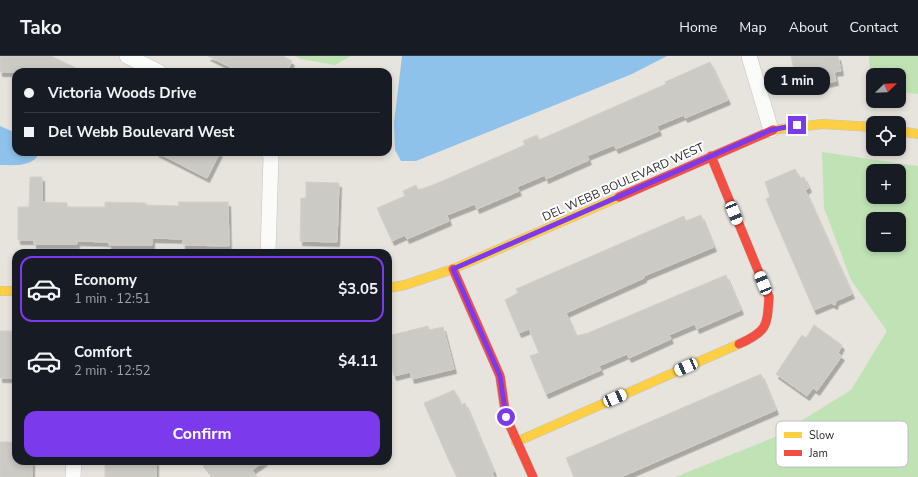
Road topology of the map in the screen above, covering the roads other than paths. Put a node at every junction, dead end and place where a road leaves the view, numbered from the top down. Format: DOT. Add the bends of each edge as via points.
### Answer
graph roads {
  1 [pos="127,56"];
  2 [pos="749,56"];
  3 [pos="151,68"];
  4 [pos="866,126"];
  5 [pos="771,130"];
  6 [pos="906,132"];
  7 [pos="918,134"];
  8 [pos="271,156"];
  9 [pos="711,156"];
  10 [pos="268,249"];
  11 [pos="453,269"];
  12 [pos="392,287"];
  13 [pos="0,291"];
  14 [pos="12,291"];
  15 [pos="516,442"];
  16 [pos="74,465"];
  17 [pos="73,477"];
  18 [pos="533,477"];
  1 -- 3 [label="street"];
  2 -- 5 [label="street"];
  4 -- 5 [label="street, DEL WEBB BOULEVARD WEST" via="842,122 810,123"];
  5 -- 9 [label="street, DEL WEBB BOULEVARD WEST"];
  6 -- 7 [label="street"];
  8 -- 10 [label="street"];
  9 -- 11 [label="street, DEL WEBB BOULEVARD WEST"];
  9 -- 15 [label="street" via="769,297 767,322 757,336"];
  11 -- 12 [label="street, DEL WEBB BOULEVARD WEST"];
  11 -- 15 [label="street" via="500,376 506,417"];
  13 -- 14 [label="street"];
  15 -- 18 [label="street"];
  16 -- 17 [label="street"];
}
